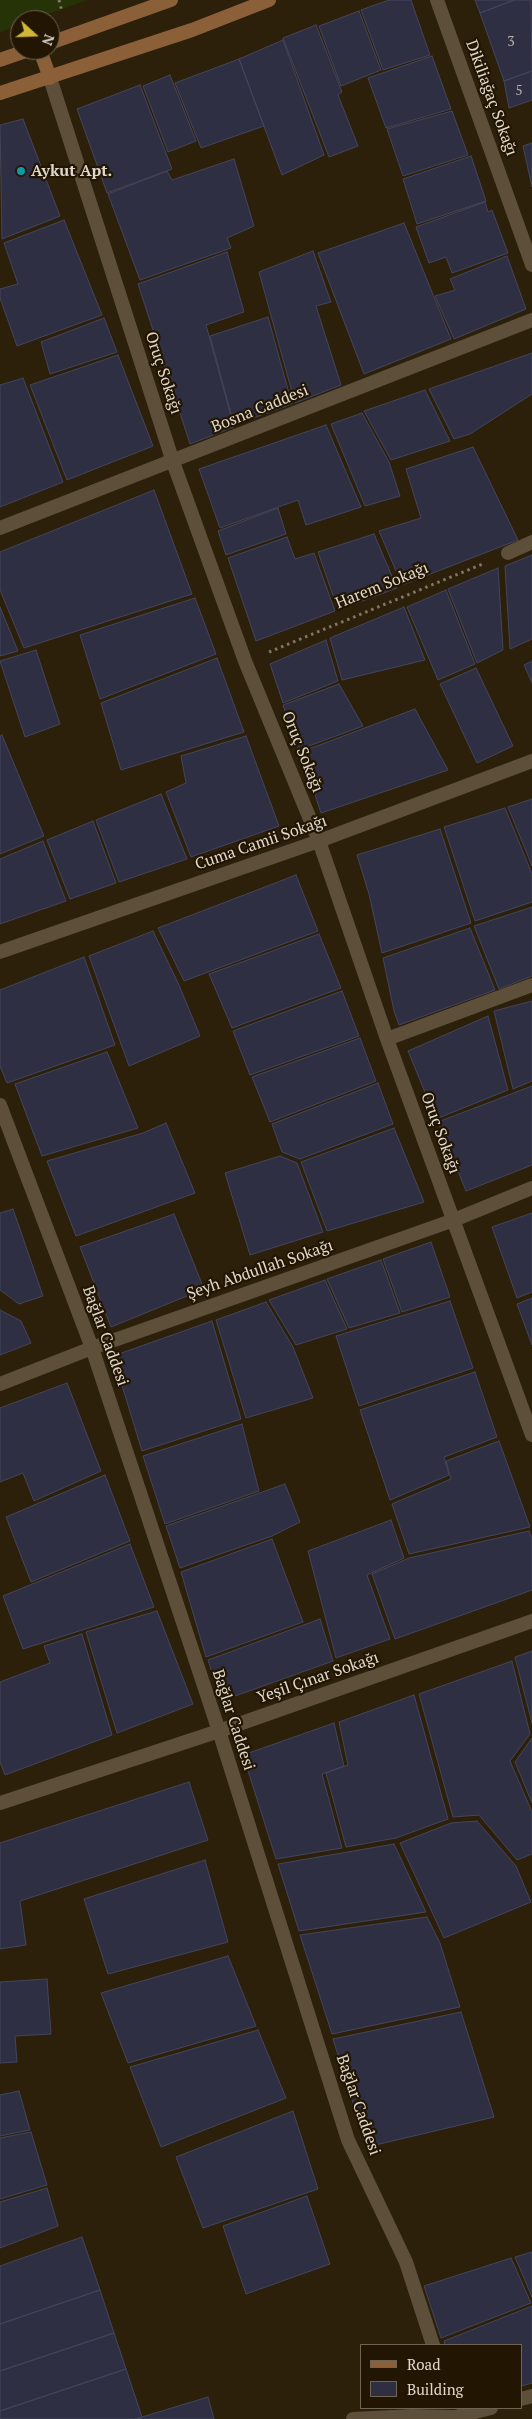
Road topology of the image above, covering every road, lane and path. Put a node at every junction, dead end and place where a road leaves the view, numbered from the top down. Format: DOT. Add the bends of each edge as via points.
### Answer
graph roads {
  1 [pos="171,0"];
  2 [pos="270,0"];
  3 [pos="437,0"];
  4 [pos="60,39"];
  5 [pos="44,60"];
  6 [pos="50,78"];
  7 [pos="0,93"];
  8 [pos="532,265"];
  9 [pos="532,320"];
  10 [pos="173,462"];
  11 [pos="0,528"];
  12 [pos="532,542"];
  13 [pos="508,554"];
  14 [pos="246,661"];
  15 [pos="532,761"];
  16 [pos="319,841"];
  17 [pos="0,952"];
  18 [pos="532,985"];
  19 [pos="387,1039"];
  20 [pos="0,1105"];
  21 [pos="532,1188"];
  22 [pos="454,1220"];
  23 [pos="92,1348"];
  24 [pos="0,1384"];
  25 [pos="532,1436"];
  26 [pos="532,1621"];
  27 [pos="219,1731"];
  28 [pos="0,1803"];
  29 [pos="432,2344"];
  30 [pos="482,2409"];
  31 [pos="454,2412"];
  32 [pos="353,2419"];
  1 -- 4 [label="main road"];
  2 -- 6 [label="main road"];
  3 -- 8 [label="street, Dikiliağaç Sokağı"];
  5 -- 6 [label="main road"];
  6 -- 7 [label="main road"];
  6 -- 10 [label="street, Oruç Sokağı"];
  9 -- 10 [label="street, Bosna Caddesi"];
  10 -- 11 [label="street, Bosna Caddesi"];
  10 -- 14 [label="street, Oruç Sokağı"];
  12 -- 13 [label="street"];
  13 -- 14 [label="path, Harem Sokağı"];
  14 -- 16 [label="street, Oruç Sokağı"];
  15 -- 16 [label="street, Cuma Camii Sokağı"];
  16 -- 17 [label="street, Cuma Camii Sokağı"];
  16 -- 19 [label="street, Oruç Sokağı"];
  18 -- 19 [label="street"];
  19 -- 22 [label="street, Oruç Sokağı"];
  20 -- 23 [label="street, Bağlar Caddesi"];
  21 -- 22 [label="street, Şeyh Abdullah Sokağı"];
  22 -- 23 [label="street, Şeyh Abdullah Sokağı"];
  22 -- 25 [label="street, Oruç Sokağı"];
  23 -- 24 [label="street, Şeyh Abdullah Sokağı"];
  23 -- 27 [label="street, Bağlar Caddesi"];
  26 -- 27 [label="street, Yeşil Çınar Sokağı"];
  27 -- 28 [label="street, Yeşil Çınar Sokağı"];
  27 -- 29 [label="street, Bağlar Caddesi" via="348,2140 406,2262"];
  30 -- 31 [label="street"];
  31 -- 32 [label="street"];
}
